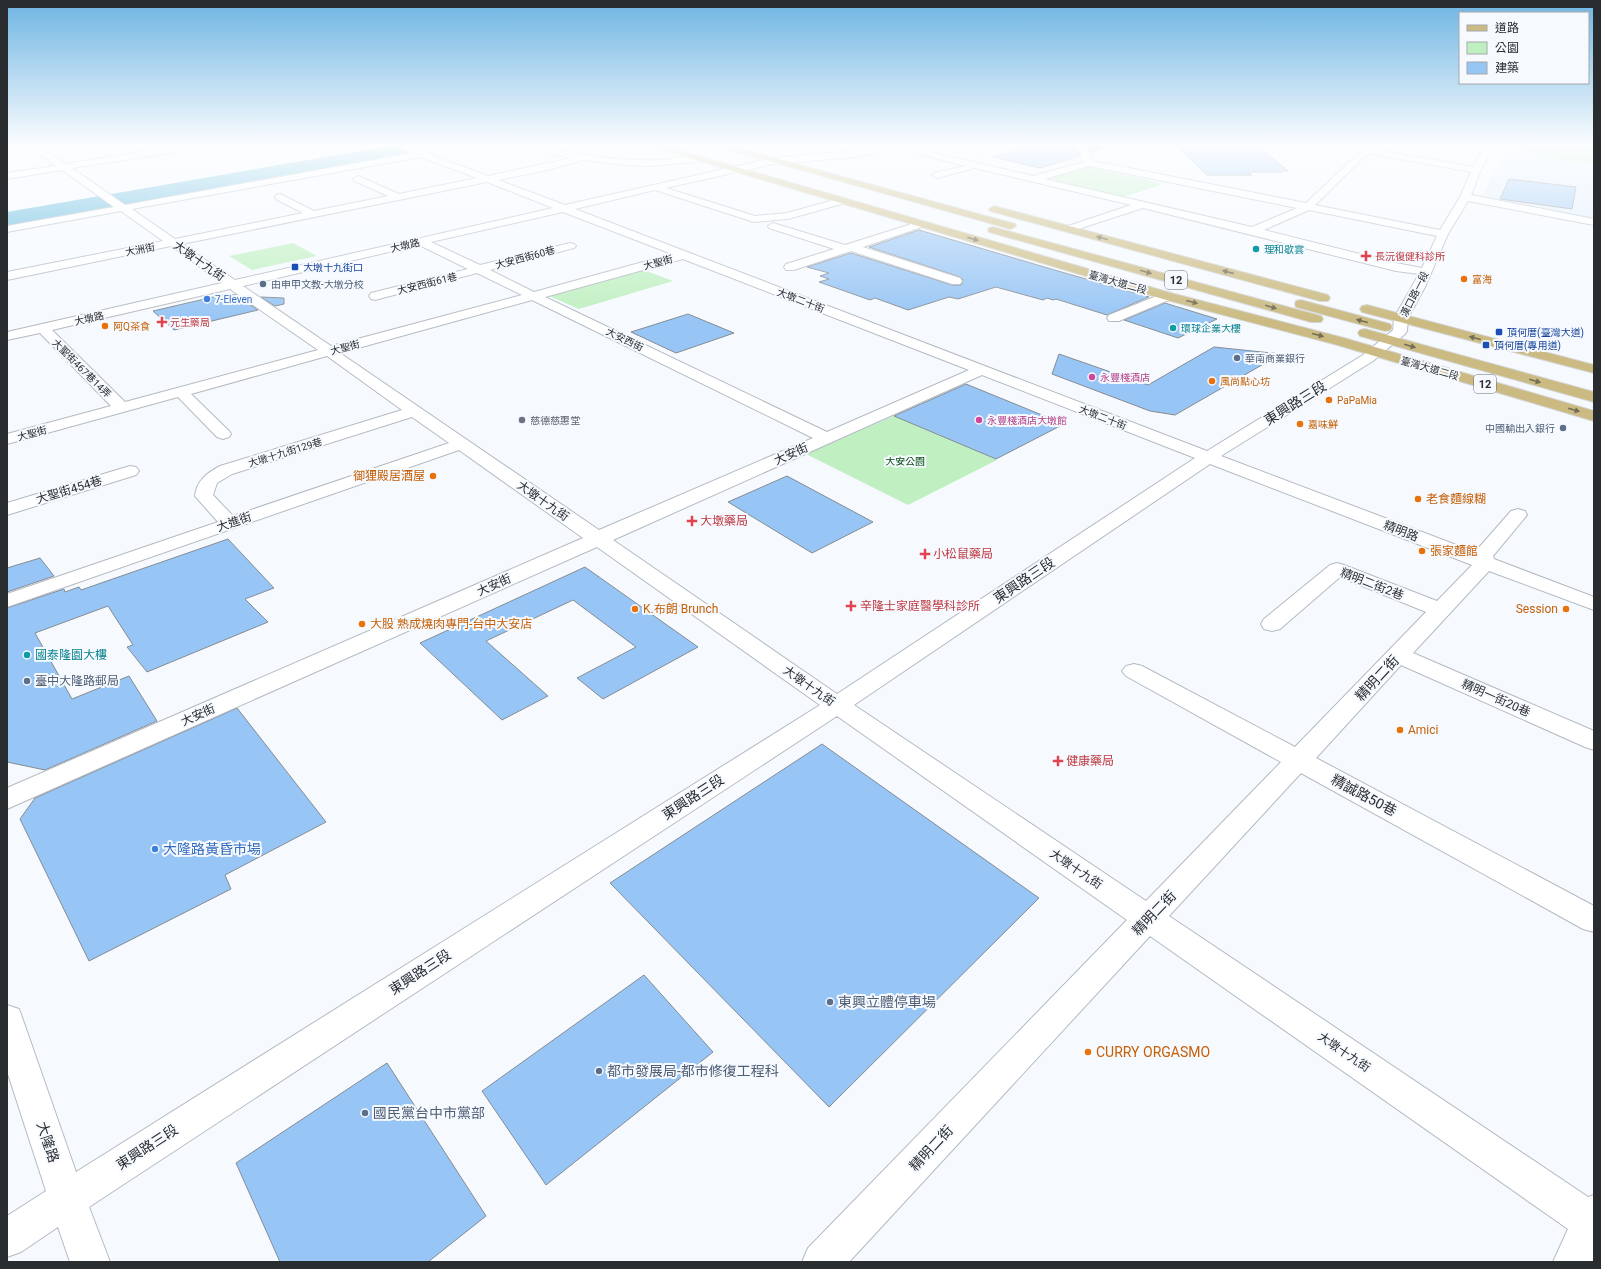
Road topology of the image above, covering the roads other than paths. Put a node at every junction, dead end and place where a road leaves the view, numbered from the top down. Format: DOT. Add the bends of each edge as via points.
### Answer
graph roads {
  1 [pos="102,202"];
  2 [pos="113,202"];
  3 [pos="290,202"];
  4 [pos="371,202"];
  5 [pos="545,202"];
  6 [pos="593,202"];
  7 [pos="701,202"];
  8 [pos="837,202"];
  9 [pos="845,202"];
  10 [pos="900,202"];
  11 [pos="932,202"];
  12 [pos="1130,202"];
  13 [pos="1280,202"];
  14 [pos="1314,202"];
  15 [pos="1462,202"];
  16 [pos="1492,202"];
  17 [pos="1142,205"];
  18 [pos="982,206"];
  19 [pos="1308,208"];
  20 [pos="563,209"];
  21 [pos="312,214"];
  22 [pos="1594,222"];
  23 [pos="921,224"];
  24 [pos="773,226"];
  25 [pos="7,228"];
  26 [pos="1069,229"];
  27 [pos="1252,231"];
  28 [pos="1443,234"];
  29 [pos="172,242"];
  30 [pos="422,242"];
  31 [pos="570,246"];
  32 [pos="848,248"];
  33 [pos="683,255"];
  34 [pos="790,267"];
  35 [pos="480,269"];
  36 [pos="1426,272"];
  37 [pos="7,276"];
  38 [pos="956,281"];
  39 [pos="233,285"];
  40 [pos="535,295"];
  41 [pos="374,296"];
  42 [pos="1166,296"];
  43 [pos="1332,300"];
  44 [pos="1355,306"];
  45 [pos="1114,318"];
  46 [pos="43,328"];
  47 [pos="1392,335"];
  48 [pos="7,336"];
  49 [pos="329,352"];
  50 [pos="1594,369"];
  51 [pos="981,370"];
  52 [pos="1594,384"];
  53 [pos="181,392"];
  54 [pos="1594,397"];
  55 [pos="122,408"];
  56 [pos="415,411"];
  57 [pos="1594,416"];
  58 [pos="223,434"];
  59 [pos="827,438"];
  60 [pos="7,440"];
  61 [pos="462,444"];
  62 [pos="1208,457"];
  63 [pos="130,471"];
  64 [pos="7,509"];
  65 [pos="1518,515"];
  66 [pos="230,524"];
  67 [pos="598,539"];
  68 [pos="1485,563"];
  69 [pos="7,601"];
  70 [pos="1594,604"];
  71 [pos="1441,610"];
  72 [pos="1272,624"];
  73 [pos="1398,655"];
  74 [pos="1134,671"];
  75 [pos="837,705"];
  76 [pos="1594,741"];
  77 [pos="1298,760"];
  78 [pos="7,800"];
  79 [pos="1148,918"];
  80 [pos="1594,920"];
  81 [pos="7,1020"];
  82 [pos="67,1199"];
  83 [pos="1593,1220"];
  84 [pos="7,1238"];
  85 [pos="90,1262"];
  86 [pos="822,1262"];
  87 [pos="1572,1262"];
  1 -- 25 [label="street"];
  2 -- 29 [label="street, 大墩十九街"];
  3 -- 21 [label="street"];
  4 -- 21 [label="street, 大洲街"];
  5 -- 20 [label="street, 大墩二十街"];
  6 -- 20 [label="street, 大墩路"];
  7 -- 8 [label="street" via="754,219 788,216"];
  9 -- 23 [label="main road, 臺灣大道二段 / 12"];
  10 -- 47 [label="main road, 臺灣大道二段 / 12, one-way"];
  47 -- 11 [label="main road, 臺灣大道二段 / 12, one-way"];
  12 -- 17 [label="street"];
  13 -- 19 [label="street"];
  14 -- 19 [label="street"];
  15 -- 28 [label="street, 漢口路一段"];
  16 -- 22 [label="street"];
  17 -- 26 [label="street"];
  17 -- 27 [label="street"];
  18 -- 26 [label="main road, 12"];
  19 -- 27 [label="street"];
  19 -- 28 [label="street"];
  20 -- 30 [label="street, 大墩路"];
  20 -- 33 [label="street, 大墩二十街"];
  21 -- 29 [label="street, 大洲街"];
  23 -- 32 [label="street"];
  23 -- 42 [label="main road, 臺灣大道二段 / 12, one-way"];
  24 -- 32 [label="street"];
  43 -- 26 [label="main road, 12, one-way"];
  27 -- 36 [label="street" via="1396,267"];
  28 -- 36 [label="street, 漢口路一段"];
  29 -- 37 [label="street, 大洲街"];
  29 -- 39 [label="street, 大墩十九街"];
  30 -- 35 [label="street, 大安西街"];
  30 -- 39 [label="street, 大墩路"];
  31 -- 35 [label="street, 大安西街60巷"];
  32 -- 34 [label="street"];
  32 -- 38 [label="street" via="862,250"];
  33 -- 40 [label="street, 大聖街"];
  33 -- 51 [label="street, 大墩二十街"];
  35 -- 40 [label="street, 大安西街"];
  35 -- 41 [label="street, 大安西街61巷"];
  36 -- 47 [label="street, 漢口路一段"];
  39 -- 46 [label="street, 大墩路"];
  39 -- 49 [label="street, 大墩十九街"];
  40 -- 49 [label="street, 大聖街"];
  40 -- 59 [label="street, 大安西街"];
  42 -- 45 [label="street"];
  42 -- 47 [label="main road, 臺灣大道二段 / 12, one-way" via="1339,341"];
  44 -- 47 [label="main road, 臺灣大道二段 / 12"];
  46 -- 48 [label="street, 大墩路"];
  46 -- 55 [label="street, 大聖街467巷14弄"];
  50 -- 47 [label="main road, 臺灣大道二段 / 12, one-way"];
  47 -- 52 [label="main road, 臺灣大道二段 / 12"];
  47 -- 54 [label="main road, 臺灣大道二段 / 12, one-way"];
  47 -- 57 [label="main road, 臺灣大道二段 / 12, one-way"];
  47 -- 62 [label="street, 東興路三段"];
  49 -- 53 [label="street, 大聖街"];
  49 -- 56 [label="street, 大墩十九街"];
  51 -- 59 [label="street, 大安街"];
  51 -- 62 [label="street, 大墩二十街"];
  53 -- 55 [label="street, 大聖街"];
  53 -- 58 [label="street"];
  55 -- 60 [label="street, 大聖街"];
  56 -- 61 [label="street, 大墩十九街"];
  56 -- 66 [label="street, 大墩十九街129巷" via="226,470 212,478 204,486 204,496"];
  59 -- 67 [label="street, 大安街"];
  61 -- 66 [label="street, 大進街"];
  61 -- 67 [label="street, 大墩十九街"];
  62 -- 68 [label="street, 精明路"];
  62 -- 75 [label="street, 東興路三段"];
  63 -- 64 [label="street, 大聖街454巷"];
  65 -- 68 [label="street" via="1483,555"];
  66 -- 69 [label="street, 大進街"];
  67 -- 75 [label="street, 大墩十九街"];
  67 -- 78 [label="street, 大安街"];
  68 -- 70 [label="street, 精明路"];
  68 -- 71 [label="street, 精明二街"];
  71 -- 72 [label="street, 精明二街2巷" via="1337,569"];
  71 -- 73 [label="street, 精明二街"];
  73 -- 76 [label="street, 精明一街20巷"];
  73 -- 77 [label="street, 精明二街"];
  74 -- 77 [label="street, 精誠路50巷"];
  75 -- 79 [label="street, 大墩十九街"];
  75 -- 82 [label="street, 東興路三段"];
  77 -- 79 [label="street, 精明二街"];
  77 -- 80 [label="street, 精誠路50巷"];
  79 -- 83 [label="street, 大墩十九街"];
  79 -- 86 [label="street, 精明二街"];
  81 -- 82 [label="street, 大隆路"];
  82 -- 84 [label="street, 東興路三段"];
  82 -- 85 [label="street, 大隆路"];
  83 -- 87 [label="street"];
}
